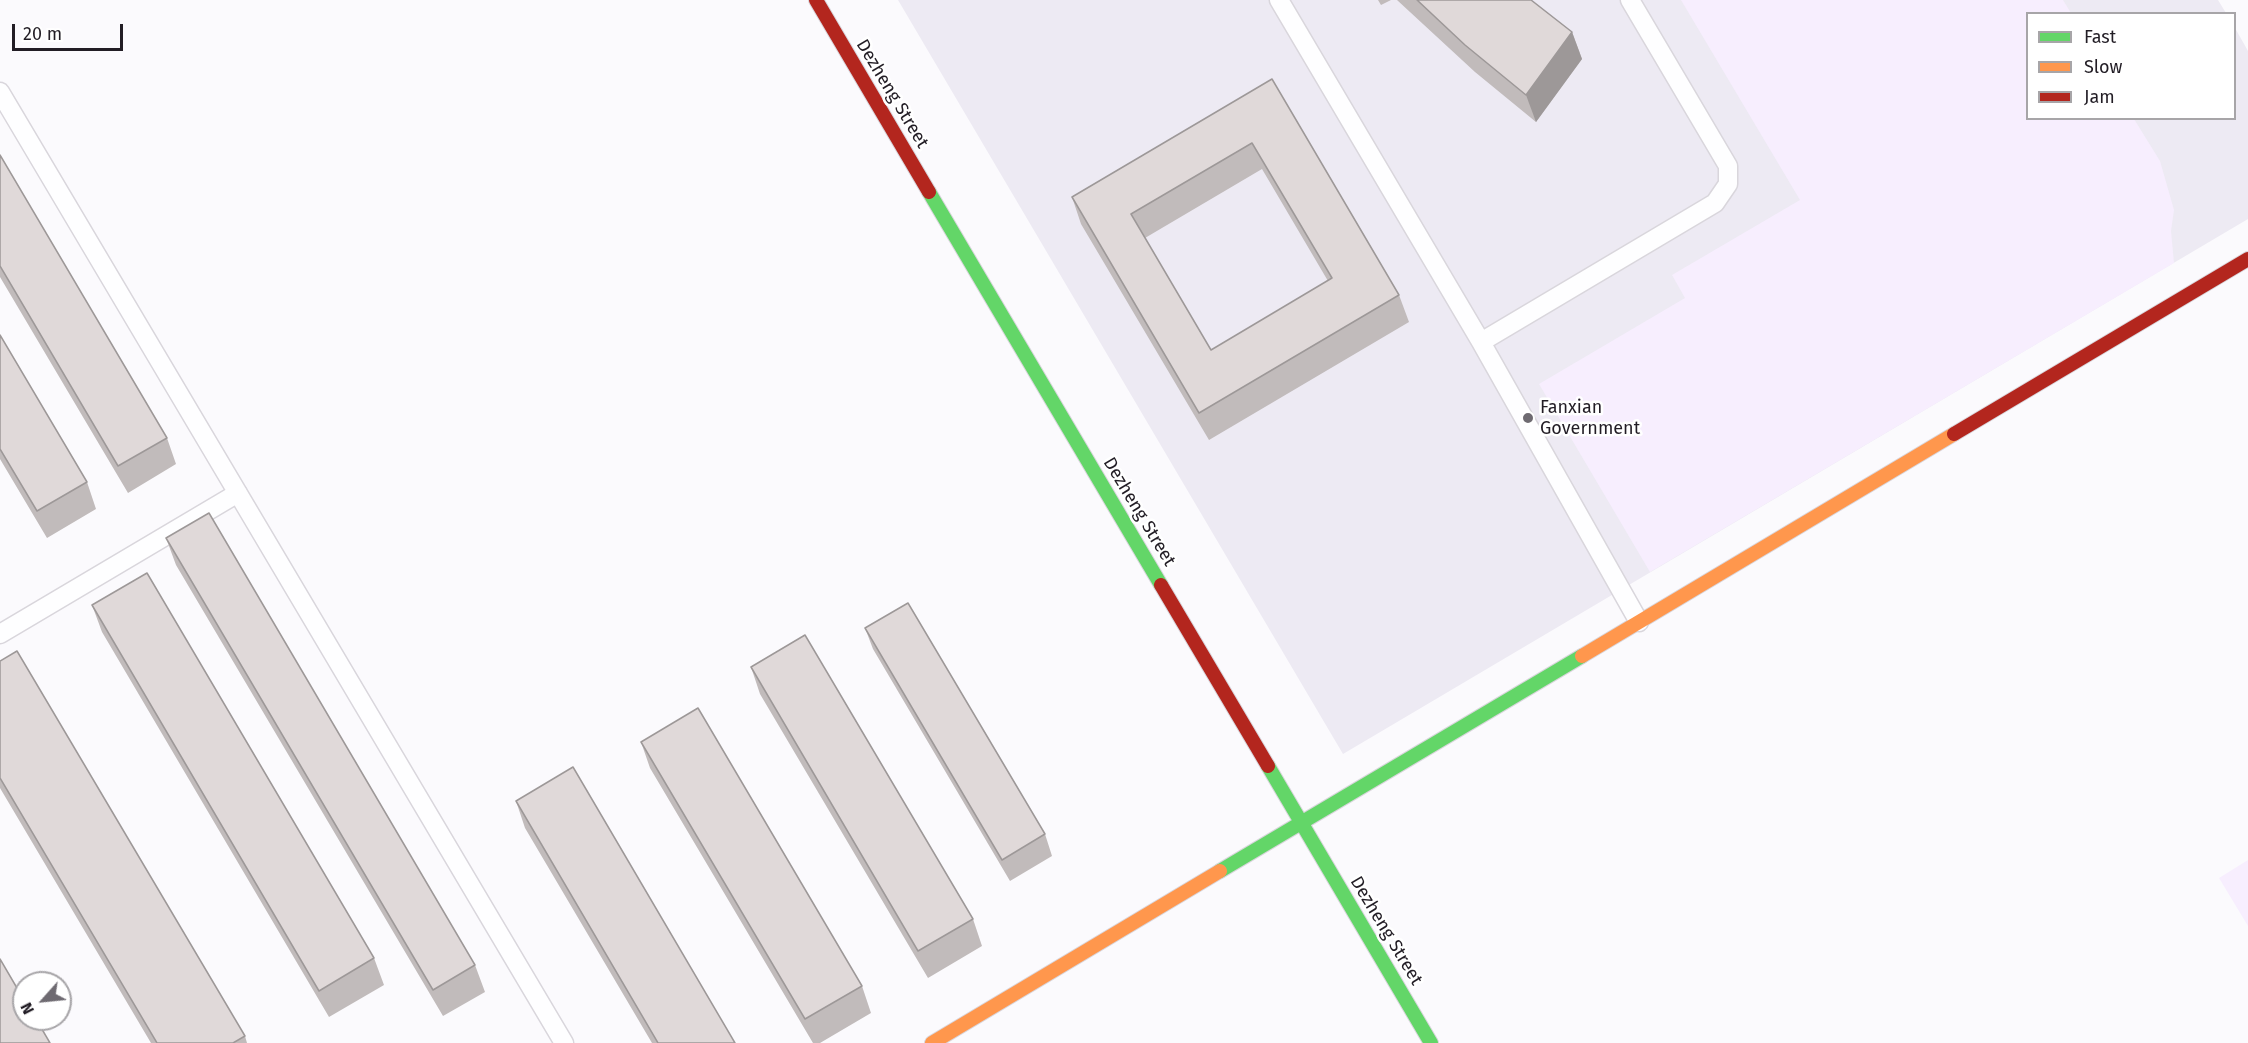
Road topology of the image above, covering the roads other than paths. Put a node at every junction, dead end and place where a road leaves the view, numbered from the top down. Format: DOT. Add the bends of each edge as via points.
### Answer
graph roads {
  1 [pos="816,0"];
  2 [pos="1279,0"];
  3 [pos="1630,0"];
  4 [pos="0,92"];
  5 [pos="2248,259"];
  6 [pos="1481,342"];
  7 [pos="238,493"];
  8 [pos="1639,622"];
  9 [pos="0,634"];
  10 [pos="1301,823"];
  11 [pos="564,1043"];
  12 [pos="932,1043"];
  13 [pos="1431,1043"];
  1 -- 10 [label="street, Dezheng Street"];
  2 -- 6 [label="lane"];
  3 -- 6 [label="lane" via="1728,166 1728,184 1715,203"];
  4 -- 7 [label="lane"];
  5 -- 8 [label="street"];
  6 -- 8 [label="lane"];
  7 -- 9 [label="lane"];
  7 -- 11 [label="lane"];
  8 -- 10 [label="street"];
  10 -- 12 [label="street"];
  10 -- 13 [label="street, Dezheng Street"];
}
